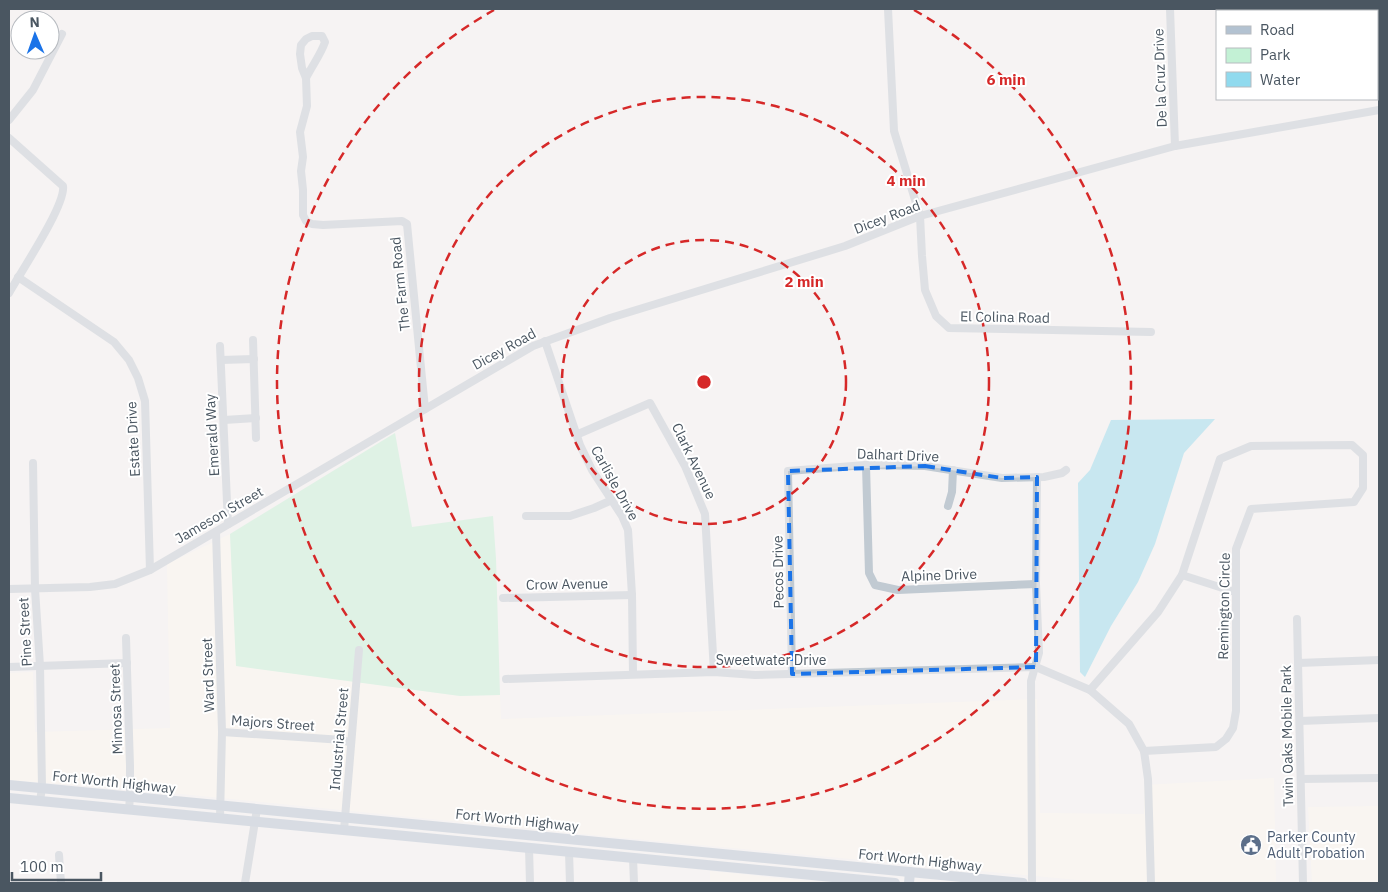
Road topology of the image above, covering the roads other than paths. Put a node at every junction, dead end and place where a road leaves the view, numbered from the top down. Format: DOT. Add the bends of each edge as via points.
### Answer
graph roads {
  1 [pos="888,9"];
  2 [pos="1170,9"];
  3 [pos="62,34"];
  4 [pos="306,78"];
  5 [pos="1379,110"];
  6 [pos="9,120"];
  7 [pos="9,138"];
  8 [pos="1174,146"];
  9 [pos="920,216"];
  10 [pos="18,277"];
  11 [pos="9,293"];
  12 [pos="1151,332"];
  13 [pos="253,340"];
  14 [pos="545,341"];
  15 [pos="220,346"];
  16 [pos="254,359"];
  17 [pos="221,360"];
  18 [pos="425,409"];
  19 [pos="256,418"];
  20 [pos="224,420"];
  21 [pos="576,435"];
  22 [pos="256,438"];
  23 [pos="33,462"];
  24 [pos="866,465"];
  25 [pos="953,470"];
  26 [pos="1066,470"];
  27 [pos="788,471"];
  28 [pos="1037,477"];
  29 [pos="612,500"];
  30 [pos="948,506"];
  31 [pos="526,516"];
  32 [pos="228,524"];
  33 [pos="216,532"];
  34 [pos="150,570"];
  35 [pos="1182,575"];
  36 [pos="1036,584"];
  37 [pos="35,588"];
  38 [pos="9,590"];
  39 [pos="1235,592"];
  40 [pos="632,595"];
  41 [pos="503,598"];
  42 [pos="1297,619"];
  43 [pos="126,638"];
  44 [pos="359,650"];
  45 [pos="1379,660"];
  46 [pos="127,663"];
  47 [pos="1298,663"];
  48 [pos="40,666"];
  49 [pos="1036,666"];
  50 [pos="9,667"];
  51 [pos="714,672"];
  52 [pos="633,674"];
  53 [pos="792,674"];
  54 [pos="506,679"];
  55 [pos="1090,690"];
  56 [pos="1379,718"];
  57 [pos="1300,721"];
  58 [pos="222,732"];
  59 [pos="351,743"];
  60 [pos="1144,751"];
  61 [pos="1379,778"];
  62 [pos="1301,779"];
  63 [pos="9,785"];
  64 [pos="42,788"];
  65 [pos="130,797"];
  66 [pos="9,798"];
  67 [pos="40,800"];
  68 [pos="221,806"];
  69 [pos="129,809"];
  70 [pos="257,809"];
  71 [pos="220,818"];
  72 [pos="344,818"];
  73 [pos="256,822"];
  74 [pos="344,830"];
  75 [pos="489,832"];
  76 [pos="601,842"];
  77 [pos="488,844"];
  78 [pos="529,848"];
  79 [pos="569,852"];
  80 [pos="58,855"];
  81 [pos="599,855"];
  82 [pos="632,858"];
  83 [pos="789,861"];
  84 [pos="910,872"];
  85 [pos="788,873"];
  86 [pos="982,882"];
  87 [pos="61,883"];
  88 [pos="246,883"];
  89 [pos="530,883"];
  90 [pos="570,883"];
  91 [pos="634,883"];
  92 [pos="895,883"];
  93 [pos="909,883"];
  94 [pos="1023,883"];
  95 [pos="1032,883"];
  96 [pos="1151,883"];
  97 [pos="1303,883"];
  1 -- 9 [label="street, El Colina Road" via="894,131"];
  2 -- 8 [label="street, De la Cruz Drive"];
  3 -- 6 [label="street" via="33,90"];
  4 -- 4 [label="street, The Farm Road" via="300,54 302,45 312,36 322,36 325,42"];
  4 -- 18 [label="street, The Farm Road" via="307,106 300,132 303,216 312,224 323,225 402,221 407,224"];
  5 -- 8 [label="street, Dicey Road"];
  7 -- 10 [label="street" via="63,186 64,192 51,222"];
  8 -- 9 [label="street, Dicey Road"];
  9 -- 12 [label="street, El Colina Road" via="925,290 936,316 948,328"];
  9 -- 14 [label="street, Dicey Road" via="845,246"];
  10 -- 11 [label="street"];
  10 -- 34 [label="street, Estate Drive" via="114,342 138,378 145,401"];
  13 -- 16 [label="street"];
  14 -- 18 [label="street, Dicey Road"];
  14 -- 21 [label="street, Carlisle Drive"];
  15 -- 17 [label="street, Emerald Way"];
  16 -- 17 [label="street"];
  16 -- 19 [label="street"];
  17 -- 20 [label="street, Emerald Way"];
  18 -- 32 [label="street, Jameson Street"];
  19 -- 20 [label="street"];
  19 -- 22 [label="street"];
  20 -- 32 [label="street, Emerald Way"];
  21 -- 29 [label="street, Carlisle Drive" via="592,470"];
  21 -- 51 [label="street, Clark Avenue" via="650,403 685,466 705,514"];
  23 -- 37 [label="street, Pine Street"];
  24 -- 25 [label="street, Dalhart Drive"];
  24 -- 27 [label="street, Dalhart Drive"];
  24 -- 36 [label="street, Alpine Drive" via="869,572 875,585 898,590"];
  25 -- 28 [label="street, Dalhart Drive" via="1002,478"];
  25 -- 30 [label="street"];
  26 -- 28 [label="street, Dalhart Drive"];
  27 -- 53 [label="street, Pecos Drive"];
  28 -- 36 [label="street"];
  29 -- 31 [label="street" via="570,516"];
  29 -- 40 [label="street, Carlisle Drive" via="628,530"];
  32 -- 33 [label="street, Jameson Street"];
  33 -- 34 [label="street, Jameson Street"];
  33 -- 58 [label="street, Ward Street"];
  34 -- 37 [label="street, Jameson Street" via="115,584"];
  35 -- 39 [label="street"];
  35 -- 39 [label="street, Remington Circle" via="1220,459 1251,446 1352,445 1363,455 1362,488 1354,502 1251,509 1236,549"];
  35 -- 55 [label="street, Remington Circle" via="1158,612"];
  36 -- 49 [label="street" via="1039,653"];
  37 -- 38 [label="street, Jameson Street"];
  37 -- 48 [label="street, Pine Street"];
  39 -- 60 [label="street, Remington Circle" via="1236,711 1233,728 1226,740 1216,747"];
  40 -- 41 [label="street, Crow Avenue"];
  40 -- 52 [label="street, Carlisle Drive"];
  42 -- 47 [label="street, Twin Oaks Mobile Park"];
  43 -- 46 [label="street, Mimosa Street"];
  44 -- 59 [label="street, Industrial Street"];
  45 -- 47 [label="street"];
  46 -- 48 [label="street"];
  46 -- 65 [label="street, Mimosa Street"];
  47 -- 57 [label="street, Twin Oaks Mobile Park"];
  48 -- 50 [label="street"];
  48 -- 64 [label="street, Pine Street"];
  49 -- 53 [label="street, Sweetwater Drive"];
  49 -- 55 [label="street, Sweetwater Drive"];
  49 -- 95 [label="street" via="1031,681"];
  51 -- 52 [label="street, Sweetwater Drive"];
  51 -- 53 [label="street, Sweetwater Drive"];
  52 -- 54 [label="street, Sweetwater Drive"];
  55 -- 60 [label="street, Sweetwater Drive" via="1129,724"];
  56 -- 57 [label="street"];
  57 -- 62 [label="street, Twin Oaks Mobile Park"];
  58 -- 59 [label="street, Majors Street"];
  58 -- 68 [label="street, Ward Street"];
  59 -- 72 [label="street, Industrial Street"];
  60 -- 96 [label="street, Sweetwater Drive" via="1148,779"];
  61 -- 62 [label="street"];
  62 -- 97 [label="street, Twin Oaks Mobile Park"];
  63 -- 64 [label="main road, Fort Worth Highway"];
  64 -- 65 [label="main road, Fort Worth Highway"];
  64 -- 67 [label="street, Pine Street"];
  65 -- 68 [label="main road, Fort Worth Highway"];
  65 -- 69 [label="street, Mimosa Street"];
  66 -- 67 [label="main road, Fort Worth Highway"];
  67 -- 69 [label="main road, Fort Worth Highway"];
  68 -- 70 [label="main road, Fort Worth Highway"];
  68 -- 71 [label="street, Ward Street"];
  69 -- 71 [label="main road, Fort Worth Highway"];
  70 -- 72 [label="main road, Fort Worth Highway"];
  70 -- 73 [label="street"];
  71 -- 73 [label="main road, Fort Worth Highway"];
  72 -- 74 [label="street, Industrial Street"];
  72 -- 75 [label="main road, Fort Worth Highway"];
  73 -- 74 [label="main road, Fort Worth Highway"];
  73 -- 88 [label="street"];
  74 -- 77 [label="main road, Fort Worth Highway"];
  75 -- 76 [label="main road, Fort Worth Highway"];
  75 -- 77 [label="main road"];
  76 -- 81 [label="main road"];
  76 -- 83 [label="main road, Fort Worth Highway"];
  77 -- 78 [label="main road, Fort Worth Highway"];
  78 -- 79 [label="main road, Fort Worth Highway"];
  78 -- 89 [label="street"];
  79 -- 81 [label="main road, Fort Worth Highway"];
  79 -- 90 [label="street"];
  80 -- 87 [label="street"];
  81 -- 82 [label="main road, Fort Worth Highway"];
  82 -- 85 [label="main road, Fort Worth Highway"];
  82 -- 91 [label="street"];
  83 -- 84 [label="main road, Fort Worth Highway"];
  83 -- 85 [label="main road"];
  84 -- 86 [label="main road, Fort Worth Highway"];
  84 -- 93 [label="main road"];
  85 -- 92 [label="main road, Fort Worth Highway"];
  86 -- 94 [label="main road, Fort Worth Highway"];
}
